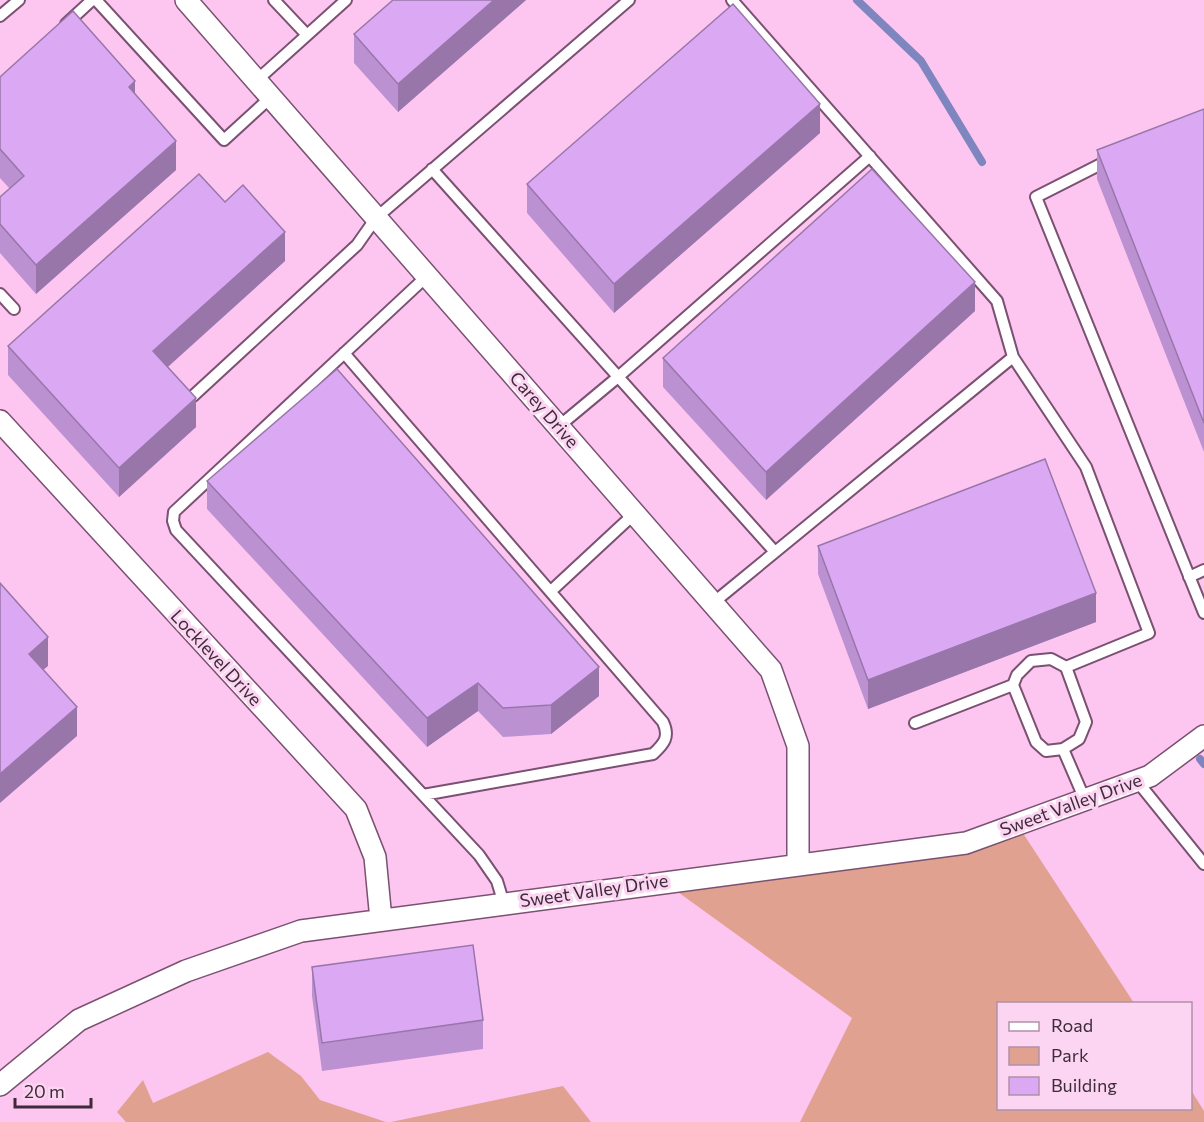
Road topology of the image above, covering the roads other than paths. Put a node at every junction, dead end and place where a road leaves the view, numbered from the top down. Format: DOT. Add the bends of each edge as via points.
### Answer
graph roads {
  1 [pos="19,0"];
  2 [pos="94,0"];
  3 [pos="186,0"];
  4 [pos="274,0"];
  5 [pos="346,0"];
  6 [pos="629,0"];
  7 [pos="732,0"];
  8 [pos="0,16"];
  9 [pos="59,31"];
  10 [pos="307,35"];
  11 [pos="256,81"];
  12 [pos="270,97"];
  13 [pos="1118,155"];
  14 [pos="870,156"];
  15 [pos="432,169"];
  16 [pos="376,218"];
  17 [pos="427,276"];
  18 [pos="0,294"];
  19 [pos="14,309"];
  20 [pos="344,353"];
  21 [pos="1012,357"];
  22 [pos="618,377"];
  23 [pos="193,396"];
  24 [pos="0,421"];
  25 [pos="558,427"];
  26 [pos="634,514"];
  27 [pos="775,552"];
  28 [pos="1204,570"];
  29 [pos="1190,577"];
  30 [pos="550,591"];
  31 [pos="713,603"];
  32 [pos="1204,613"];
  33 [pos="1066,667"];
  34 [pos="1013,685"];
  35 [pos="915,723"];
  36 [pos="1204,736"];
  37 [pos="1063,749"];
  38 [pos="1137,781"];
  39 [pos="423,795"];
  40 [pos="1085,800"];
  41 [pos="798,864"];
  42 [pos="1204,864"];
  43 [pos="504,904"];
  44 [pos="381,920"];
  45 [pos="0,1085"];
  1 -- 8 [label="lane"];
  2 -- 9 [label="lane"];
  2 -- 12 [label="lane" via="224,140"];
  3 -- 11 [label="street, Carey Drive"];
  4 -- 10 [label="lane"];
  5 -- 10 [label="lane"];
  6 -- 15 [label="lane"];
  7 -- 14 [label="lane"];
  10 -- 11 [label="lane"];
  11 -- 12 [label="street, Carey Drive"];
  12 -- 16 [label="street, Carey Drive"];
  13 -- 29 [label="lane" via="1036,197"];
  14 -- 21 [label="lane" via="997,301"];
  14 -- 22 [label="lane"];
  15 -- 16 [label="lane"];
  15 -- 22 [label="lane"];
  16 -- 17 [label="street, Carey Drive"];
  16 -- 23 [label="lane" via="357,245"];
  17 -- 20 [label="lane"];
  17 -- 25 [label="street, Carey Drive"];
  18 -- 19 [label="lane"];
  20 -- 30 [label="lane"];
  20 -- 39 [label="lane" via="174,512 172,520 176,530"];
  21 -- 27 [label="lane"];
  21 -- 33 [label="lane" via="1086,467 1149,633"];
  22 -- 25 [label="lane"];
  22 -- 27 [label="lane"];
  24 -- 44 [label="street, Locklevel Drive" via="356,809 375,857"];
  25 -- 26 [label="street, Carey Drive"];
  26 -- 30 [label="lane"];
  26 -- 31 [label="street, Carey Drive"];
  27 -- 31 [label="lane"];
  28 -- 29 [label="lane"];
  29 -- 32 [label="lane"];
  30 -- 39 [label="lane" via="663,722 667,730 662,746 653,754"];
  31 -- 41 [label="street, Carey Drive" via="771,670 798,746"];
  33 -- 34 [label="lane" via="1051,659 1031,661"];
  33 -- 37 [label="lane" via="1086,722 1079,739"];
  34 -- 35 [label="lane"];
  34 -- 37 [label="lane" via="1036,742 1046,751"];
  36 -- 38 [label="street, Sweet Valley Drive"];
  37 -- 40 [label="lane"];
  38 -- 40 [label="street, Sweet Valley Drive"];
  38 -- 42 [label="lane"];
  39 -- 43 [label="lane" via="479,855 497,881"];
  40 -- 41 [label="street, Sweet Valley Drive" via="966,843"];
  41 -- 43 [label="street, Sweet Valley Drive"];
  43 -- 44 [label="street, Sweet Valley Drive"];
  44 -- 45 [label="street, Sweet Valley Drive" via="301,931 186,971 79,1020"];
}
